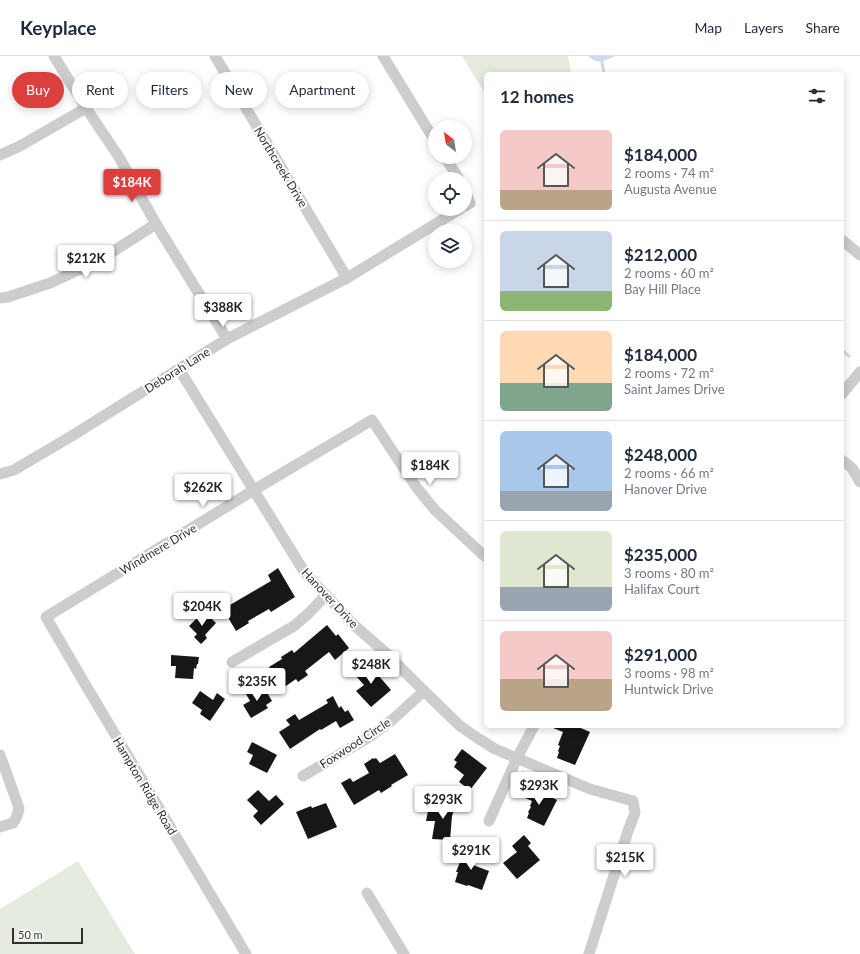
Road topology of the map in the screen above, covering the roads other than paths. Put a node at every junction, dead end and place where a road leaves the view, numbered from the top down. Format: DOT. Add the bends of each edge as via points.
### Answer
graph roads {
  1 [pos="54,56"];
  2 [pos="215,56"];
  3 [pos="382,56"];
  4 [pos="72,85"];
  5 [pos="86,108"];
  6 [pos="428,130"];
  7 [pos="0,155"];
  8 [pos="449,216"];
  9 [pos="156,224"];
  10 [pos="844,242"];
  11 [pos="860,255"];
  12 [pos="347,278"];
  13 [pos="0,298"];
  14 [pos="228,339"];
  15 [pos="179,369"];
  16 [pos="860,372"];
  17 [pos="844,392"];
  18 [pos="844,462"];
  19 [pos="0,474"];
  20 [pos="860,482"];
  21 [pos="254,490"];
  22 [pos="484,555"];
  23 [pos="326,595"];
  24 [pos="46,617"];
  25 [pos="232,662"];
  26 [pos="424,692"];
  27 [pos="533,728"];
  28 [pos="0,756"];
  29 [pos="517,758"];
  30 [pos="303,776"];
  31 [pos="489,821"];
  32 [pos="0,827"];
  33 [pos="367,893"];
  34 [pos="246,954"];
  35 [pos="404,954"];
  36 [pos="589,954"];
  1 -- 4 [label="street"];
  2 -- 12 [label="street, Northcreek Drive"];
  3 -- 6 [label="street"];
  5 -- 7 [label="street"];
  5 -- 9 [label="street" via="119,156"];
  8 -- 12 [label="street, Deborah Lane"];
  9 -- 13 [label="street" via="98,261 50,283"];
  9 -- 14 [label="street"];
  10 -- 11 [label="street"];
  12 -- 14 [label="street, Deborah Lane"];
  14 -- 15 [label="street, Deborah Lane"];
  15 -- 19 [label="street, Deborah Lane" via="14,470"];
  15 -- 21 [label="street, Hanover Drive"];
  16 -- 17 [label="street"];
  18 -- 20 [label="street" via="852,468"];
  21 -- 22 [label="street, Windmere Drive" via="372,420 430,505"];
  21 -- 23 [label="street, Hanover Drive" via="305,573"];
  21 -- 24 [label="street, Windmere Drive"];
  23 -- 25 [label="street" via="294,626"];
  23 -- 26 [label="street, Hanover Drive"];
  24 -- 34 [label="street, Hampton Ridge Road"];
  26 -- 29 [label="street, Hanover Drive" via="460,726 495,749"];
  26 -- 30 [label="street, Foxwood Circle" via="366,739"];
  27 -- 29 [label="street"];
  28 -- 32 [label="street" via="19,808 13,823"];
  29 -- 31 [label="street"];
  29 -- 36 [label="street, Hanover Drive" via="590,788 633,801 635,813"];
  33 -- 35 [label="street"];
}
